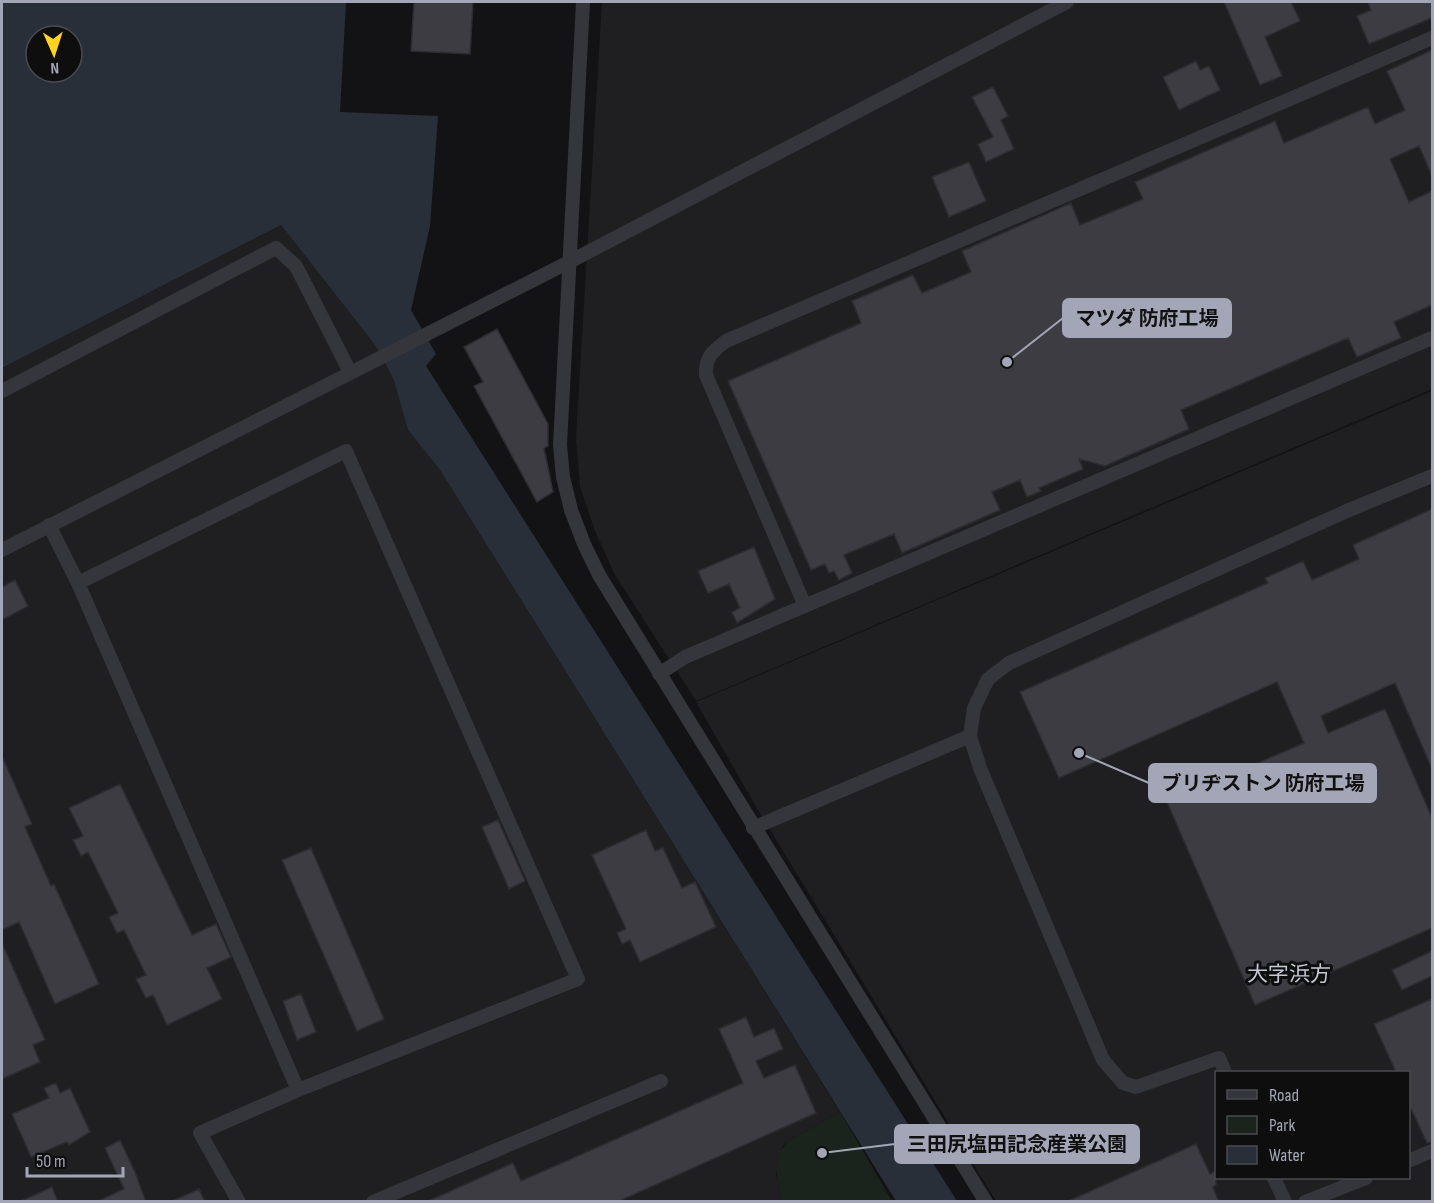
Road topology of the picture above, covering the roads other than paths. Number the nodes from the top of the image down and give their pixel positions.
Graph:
1 (583, 2) edge
2 (1066, 2) edge
3 (1432, 38) edge
4 (569, 262) junction
5 (1432, 338) edge
6 (350, 372) junction
7 (2, 391) edge
8 (1432, 476) edge
9 (49, 525) junction
10 (2, 550) edge
11 (78, 583) junction
12 (805, 606) junction
13 (659, 674) junction
14 (970, 736) junction
15 (753, 828) junction
16 (1226, 1071) edge
17 (661, 1081) dead end
18 (298, 1090) junction
19 (1432, 1151) edge
20 (1410, 1160) edge
21 (1274, 1179) edge
22 (1363, 1179) edge
23 (239, 1202) edge
24 (373, 1202) edge
25 (986, 1202) edge
26 (1285, 1202) edge
27 (1305, 1202) edge

1 - 4 street
2 - 4 street
3 - 12 street
4 - 6 street
4 - 13 street
5 - 12 street
6 - 7 street
6 - 9 street
8 - 14 street
9 - 10 street
9 - 11 street
11 - 18 street
11 - 18 street
12 - 13 street
13 - 15 street
14 - 15 street
14 - 16 street
15 - 25 street
17 - 24 street
18 - 23 street
19 - 20 street
21 - 26 street
22 - 27 street

